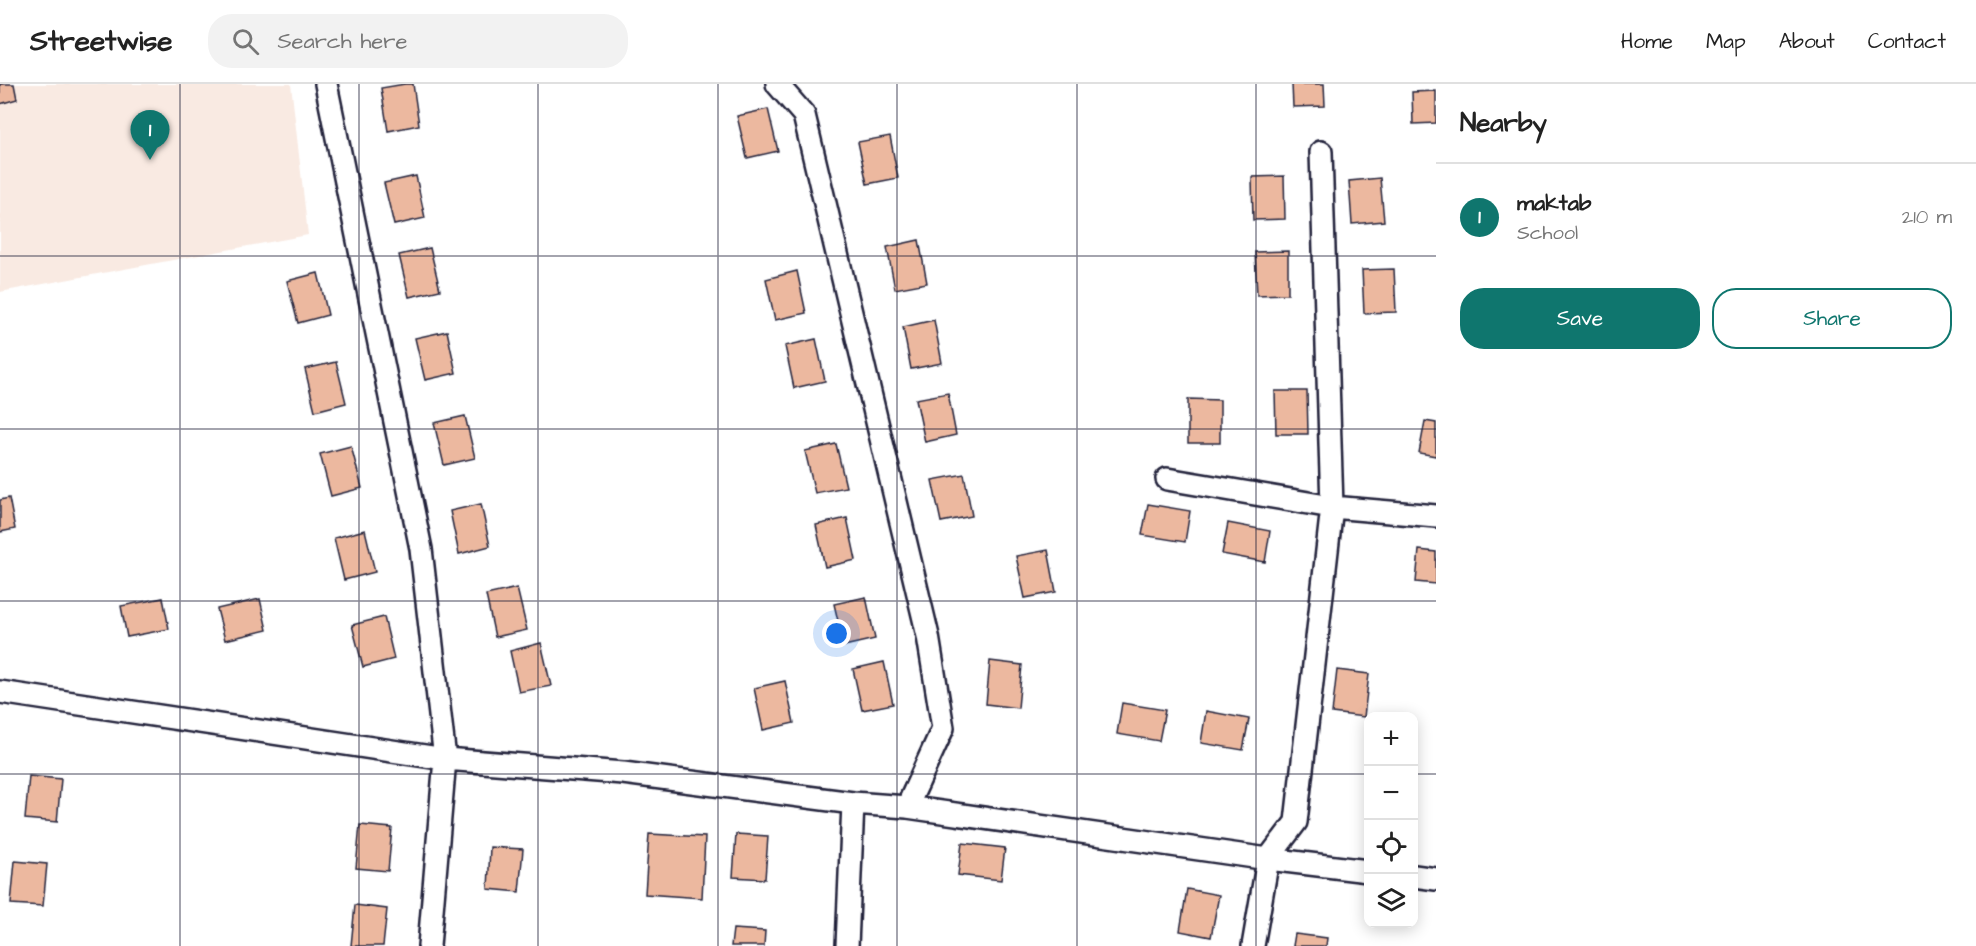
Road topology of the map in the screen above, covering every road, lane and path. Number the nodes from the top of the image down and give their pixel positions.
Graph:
1 (326, 84) edge
2 (777, 84) edge
3 (1321, 153) dead end
4 (1167, 479) dead end
5 (1332, 507) junction
6 (1436, 516) edge
7 (0, 692) edge
8 (445, 759) junction
9 (853, 803) junction
10 (907, 807) junction
11 (1268, 859) junction
12 (1364, 871) edge
13 (1418, 877) edge
14 (1436, 879) edge
15 (429, 946) edge
16 (847, 946) edge
17 (1253, 946) edge

1 - 8 street
2 - 10 street
3 - 5 street
4 - 5 street
5 - 6 street
5 - 11 street
7 - 8 street
8 - 9 street
8 - 15 street
9 - 10 street
9 - 16 street
10 - 11 street
11 - 12 street
11 - 17 street
13 - 14 street

